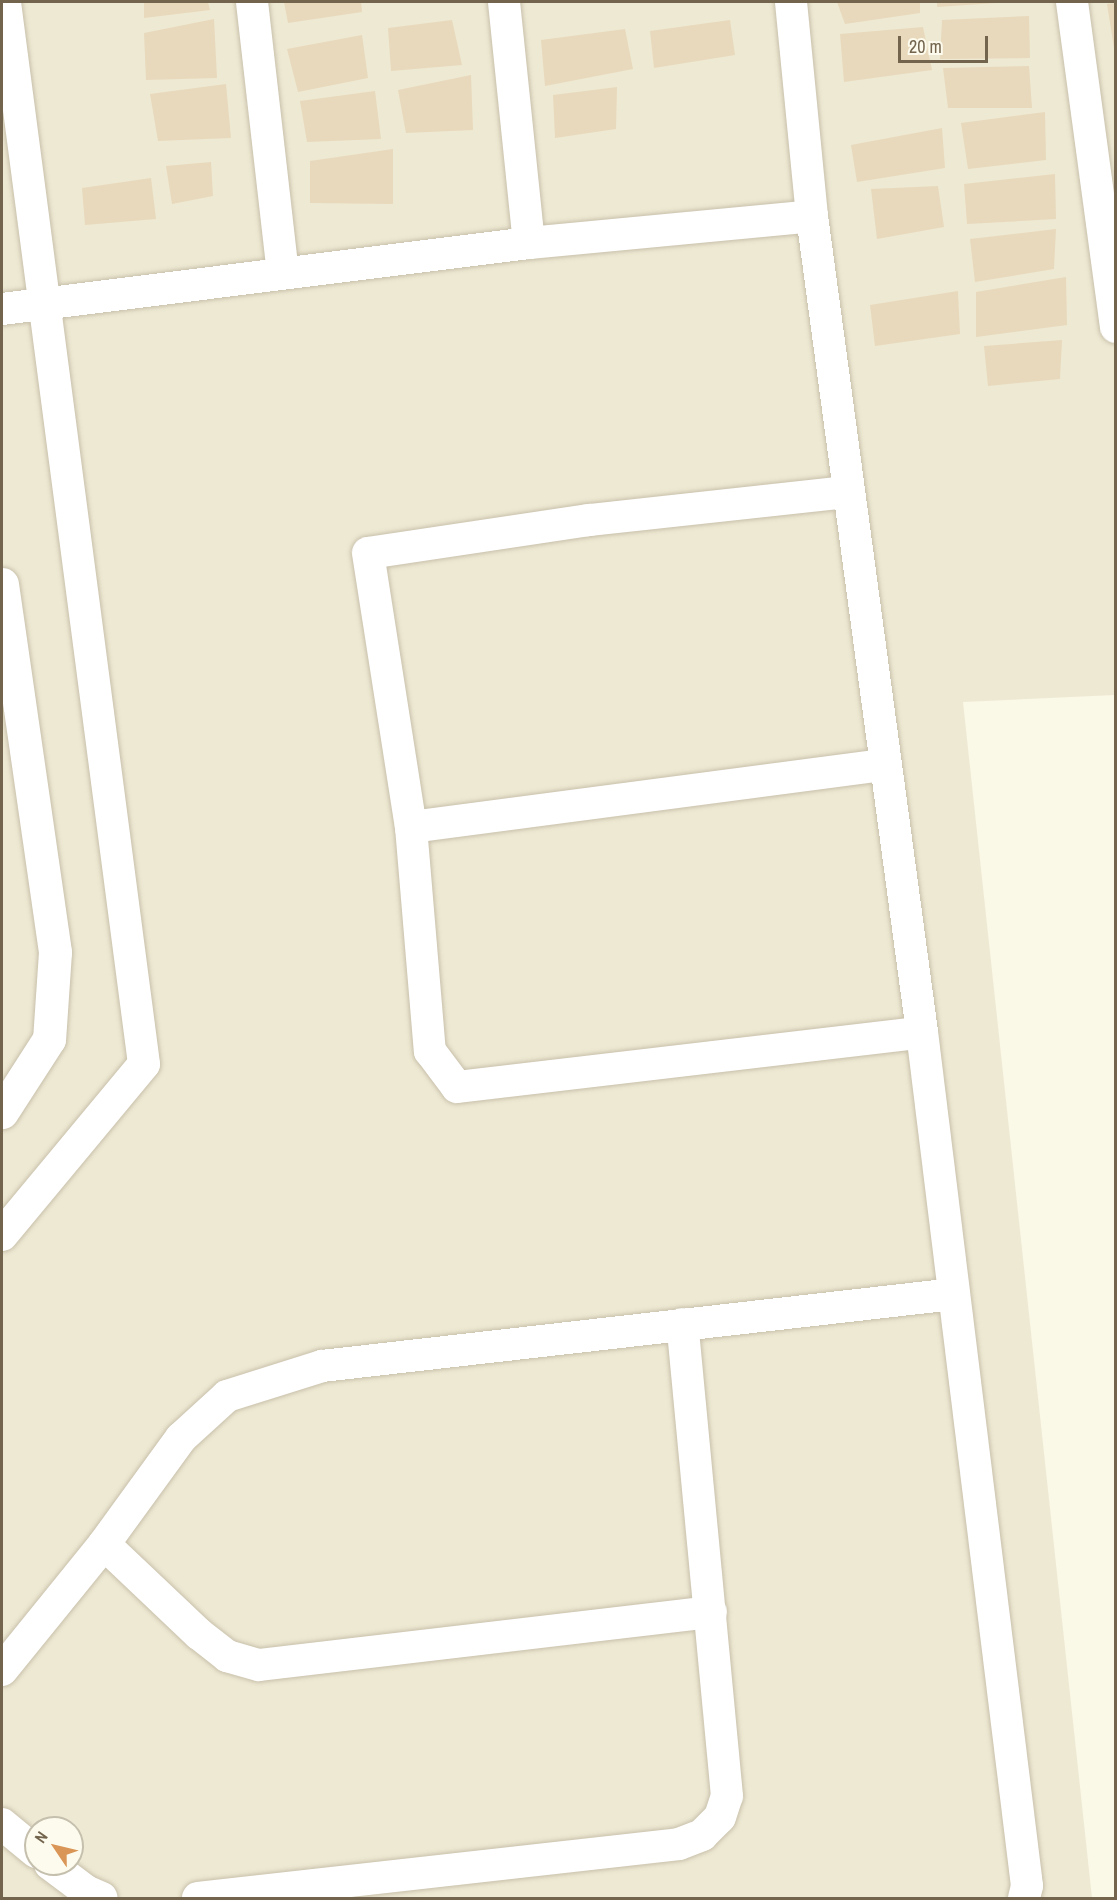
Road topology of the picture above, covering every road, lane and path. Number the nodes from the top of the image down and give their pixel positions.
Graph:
1 (5, 2) edge
2 (252, 2) edge
3 (504, 2) edge
4 (791, 2) edge
5 (1072, 2) edge
6 (812, 216) junction
7 (529, 243) junction
8 (283, 273) junction
9 (45, 303) junction
10 (2, 309) edge
11 (1116, 327) edge
12 (847, 492) junction
13 (2, 584) edge
14 (885, 765) junction
15 (411, 827) junction
16 (922, 1032) junction
17 (2, 1112) edge
18 (2, 1235) edge
19 (954, 1294) junction
20 (682, 1324) junction
21 (104, 1544) junction
22 (711, 1612) junction
23 (2, 1670) edge
24 (2, 1824) edge
25 (24, 1842) edge
26 (66, 1876) edge
27 (102, 1899) edge
28 (198, 1899) edge
29 (1024, 1899) edge

1 - 9 street
2 - 8 street
3 - 7 street
4 - 6 street
5 - 11 street
6 - 7 street
6 - 12 street
7 - 8 street
8 - 9 street
9 - 10 street
9 - 18 street
12 - 14 street
12 - 15 street
13 - 17 street
14 - 15 street
14 - 16 street
15 - 16 street
16 - 19 street
19 - 20 street
19 - 29 street
20 - 21 street
20 - 22 street
21 - 22 street
21 - 23 street
22 - 28 street
24 - 25 street
26 - 27 street

